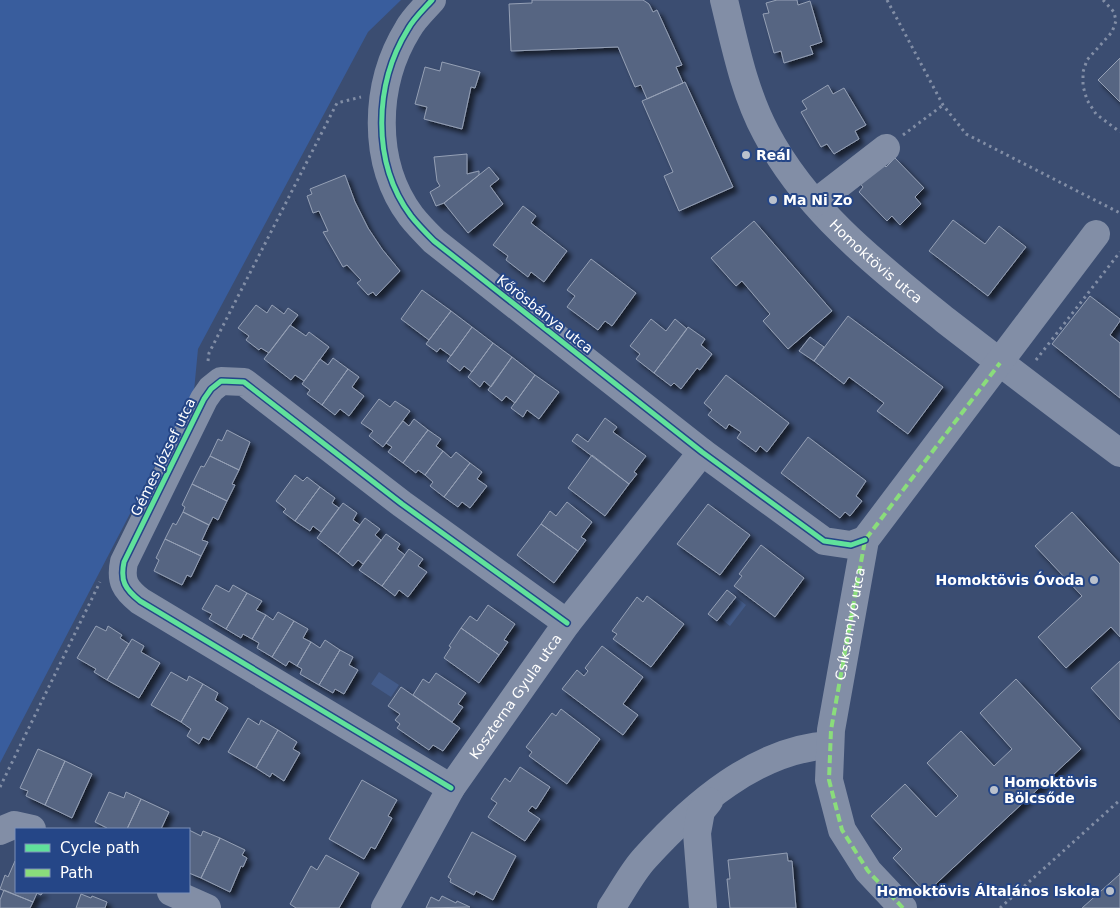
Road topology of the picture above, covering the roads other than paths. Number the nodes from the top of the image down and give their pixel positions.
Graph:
1 (432, 0) edge
2 (724, 0) edge
3 (886, 148) road end
4 (815, 204) junction
5 (1096, 234) dead end
6 (1000, 363) junction
7 (702, 452) junction
8 (1120, 453) edge
9 (865, 540) junction
10 (567, 623) junction
11 (830, 745) junction
12 (452, 788) junction
13 (717, 792) junction
14 (28, 828) edge
15 (0, 831) edge
16 (173, 893) edge
17 (207, 908) edge
18 (385, 908) edge
19 (611, 908) edge
20 (703, 908) edge
21 (902, 908) edge

1 - 7 street, Kőrösbánya utca
2 - 4 street, Homoktövis utca
3 - 4 street
4 - 6 street, Homoktövis utca
5 - 6 street, Csíksomlyó utca
6 - 8 street, Homoktövis utca
6 - 9 street, Csíksomlyó utca
7 - 9 street, Kőrösbánya utca
7 - 10 street, Koszterna Gyula utca
9 - 11 street, Csíksomlyó utca
10 - 12 street, Koszterna Gyula utca
10 - 12 street, Gémes József utca
11 - 13 street
11 - 21 street, Csíksomlyó utca
12 - 18 street, Koszterna Gyula utca
13 - 19 street
13 - 20 street
14 - 15 street
16 - 17 street

